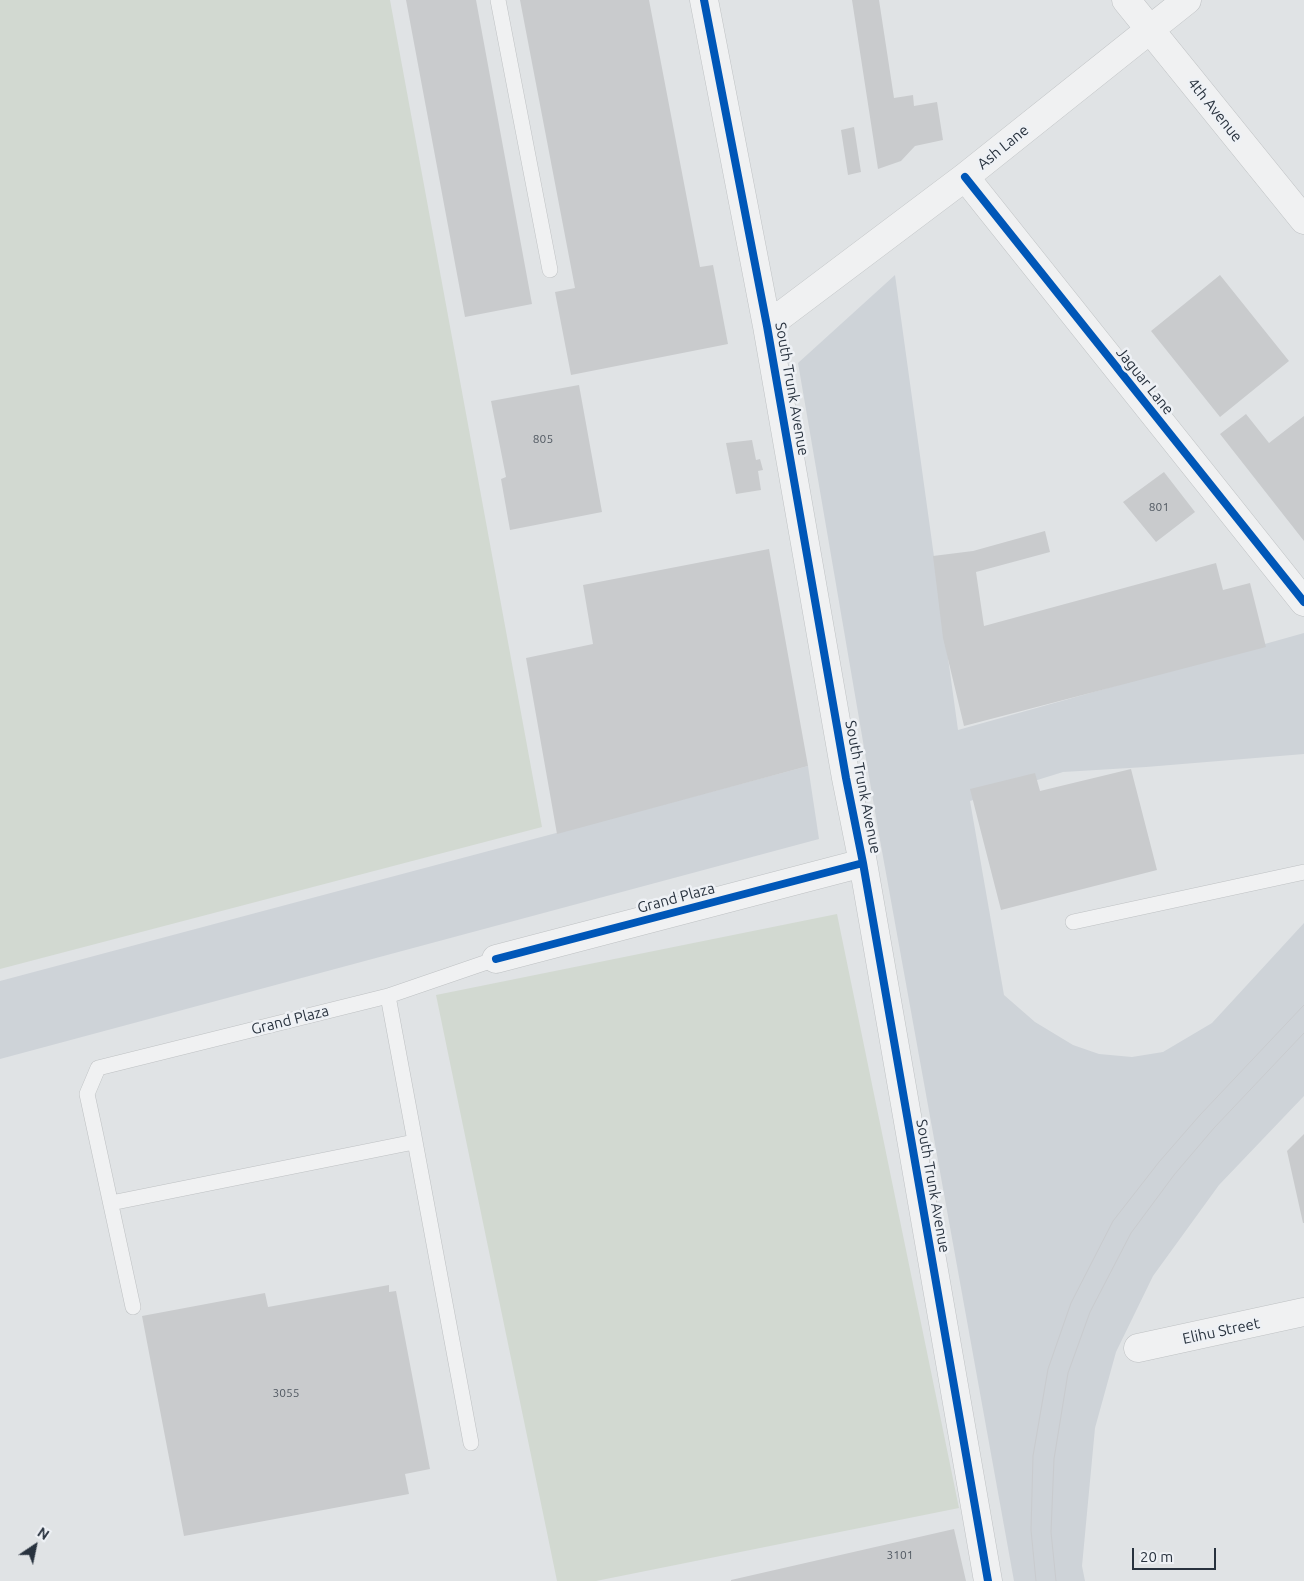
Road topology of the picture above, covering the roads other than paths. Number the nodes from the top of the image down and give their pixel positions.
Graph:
1 (498, 0) edge
2 (704, 0) edge
3 (1126, 0) edge
4 (1187, 0) edge
5 (1150, 29) junction
6 (965, 178) junction
7 (1304, 220) edge
8 (550, 270) dead end
9 (767, 326) junction
10 (1304, 602) edge
11 (863, 863) junction
12 (1304, 872) edge
13 (1073, 922) dead end
14 (496, 960) joint
15 (388, 996) junction
16 (414, 1142) junction
17 (111, 1203) junction
18 (133, 1307) dead end
19 (1304, 1312) edge
20 (1138, 1348) dead end
21 (471, 1443) dead end
22 (988, 1581) edge

1 - 8 lane
2 - 9 street, South Trunk Avenue
3 - 5 street, 4th Avenue
4 - 5 street, Ash Lane
5 - 6 street, Ash Lane
5 - 7 street, 4th Avenue
6 - 9 street, Ash Lane
6 - 10 street, Jaguar Lane
9 - 11 street, South Trunk Avenue
11 - 14 street, Grand Plaza
11 - 22 street, South Trunk Avenue
12 - 13 lane
14 - 15 lane, Grand Plaza
15 - 16 lane
15 - 17 lane, Grand Plaza
16 - 17 lane
16 - 21 lane
17 - 18 lane, Grand Plaza
19 - 20 street, Elihu Street

